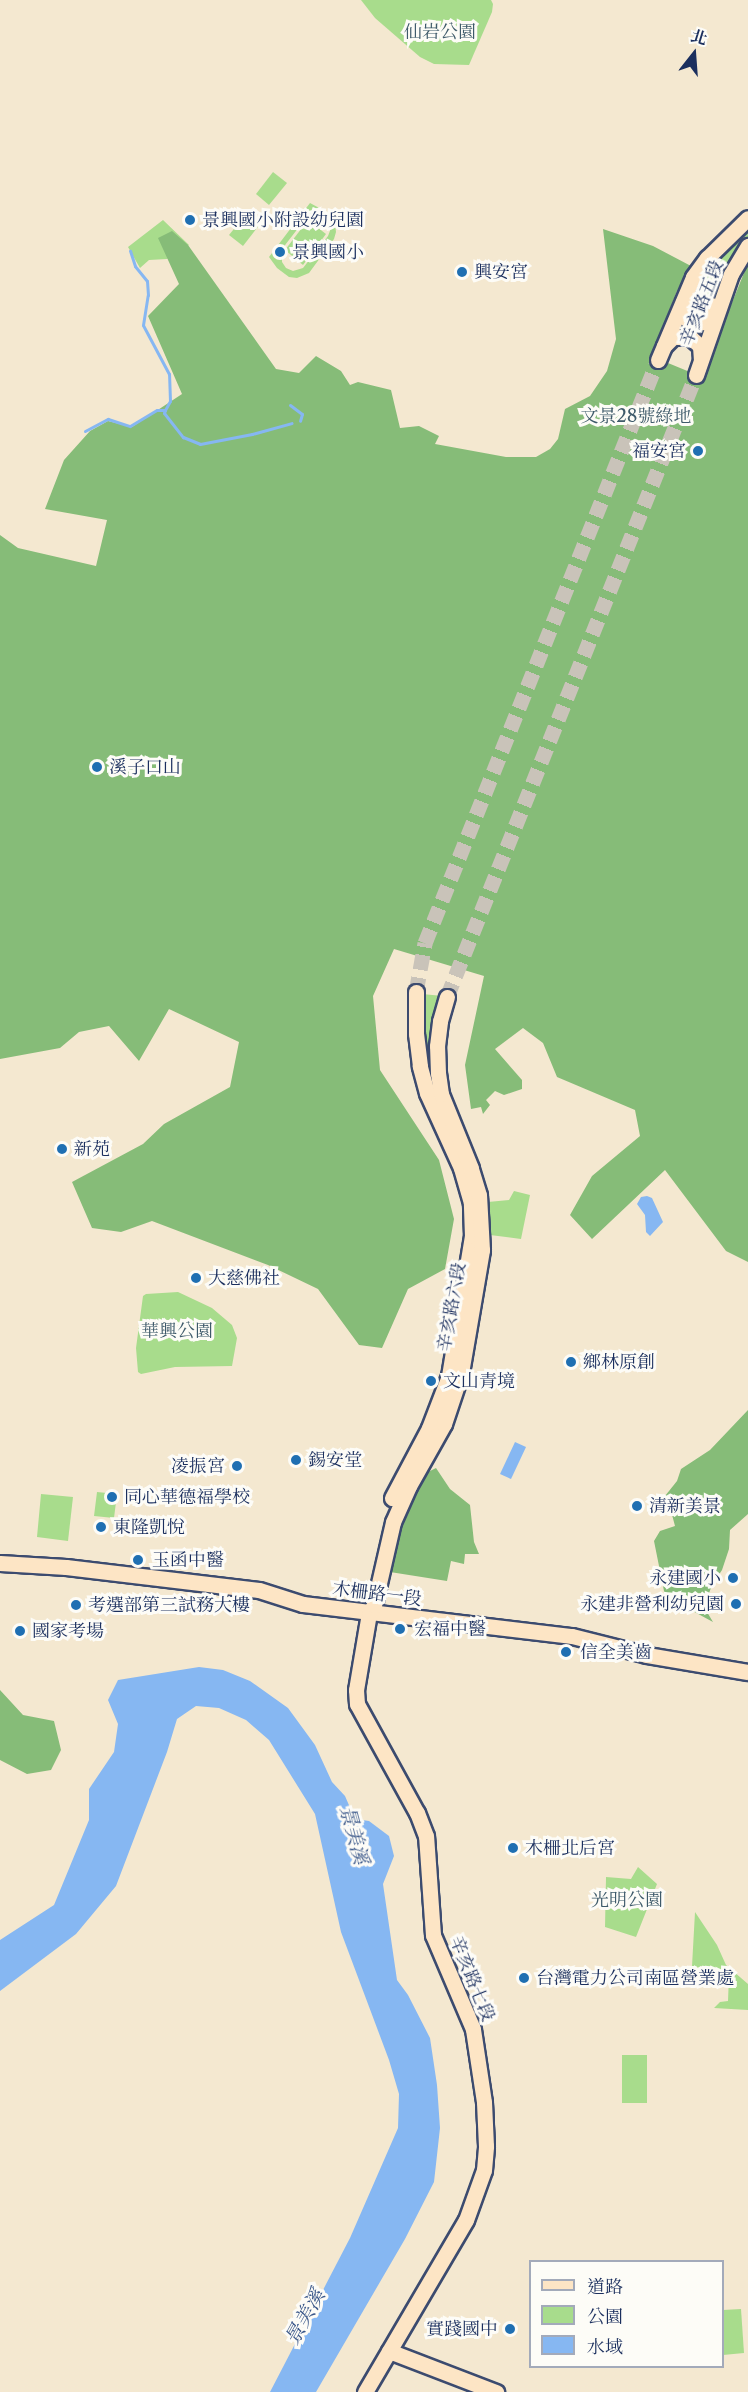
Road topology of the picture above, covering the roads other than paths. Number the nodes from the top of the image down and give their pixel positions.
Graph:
1 (748, 218) edge
2 (748, 246) edge
3 (729, 281) junction
4 (684, 296) junction
5 (701, 359) junction
6 (696, 375) tunnel mouth
7 (416, 992) tunnel mouth
8 (447, 997) tunnel mouth
9 (0, 1561) edge
10 (369, 1608) junction
11 (748, 1663) edge
12 (748, 1672) edge
13 (389, 2350) junction
14 (365, 2392) edge
15 (496, 2392) edge

1 - 4 main road, 辛亥路五段
2 - 3 main road, 辛亥路五段
3 - 4 main road
3 - 5 main road, 辛亥路五段
4 - 5 main road, 辛亥路五段
5 - 6 main road, 辛亥路五段
7 - 10 main road, 辛亥路六段
8 - 10 main road, 辛亥路六段
9 - 10 main road, 木柵路一段
10 - 11 main road, 木柵路一段
10 - 12 main road, 木柵路一段
10 - 13 main road, 辛亥路七段
13 - 14 main road, 辛亥路七段
13 - 15 main road

